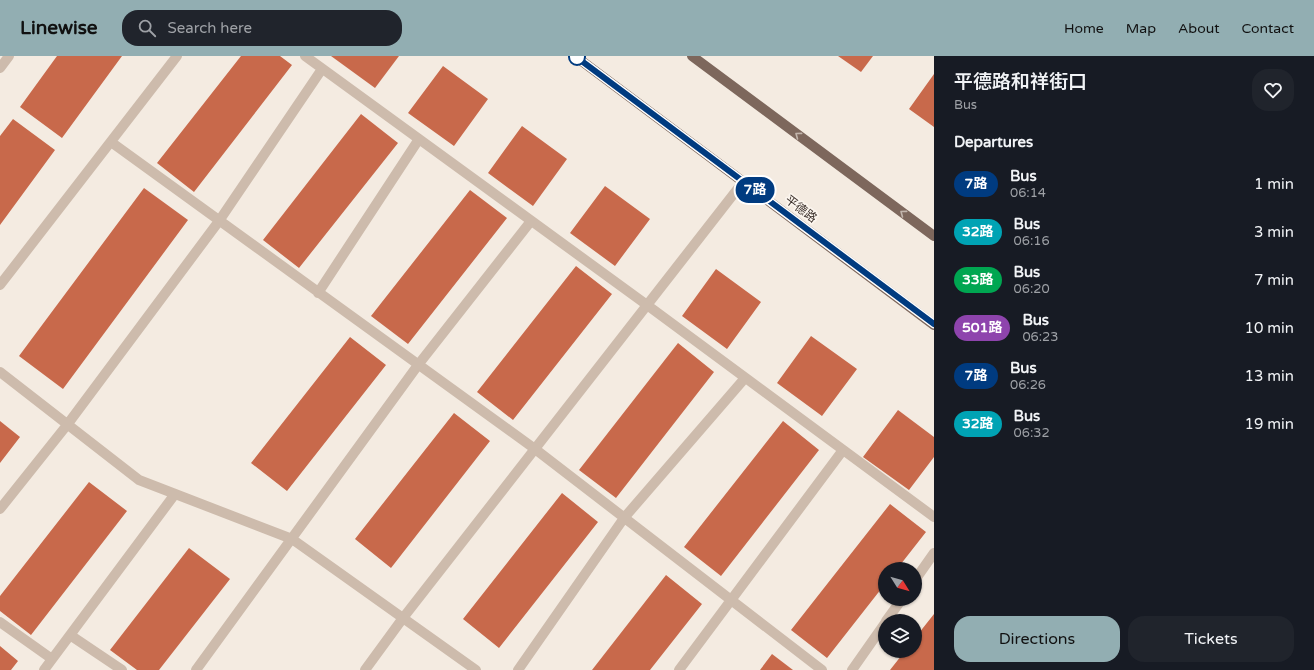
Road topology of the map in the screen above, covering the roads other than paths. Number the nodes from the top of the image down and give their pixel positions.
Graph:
1 (9, 56) edge
2 (177, 56) edge
3 (305, 56) edge
4 (575, 56) edge
5 (692, 56) edge
6 (0, 68) edge
7 (322, 69) junction
8 (419, 139) junction
9 (111, 142) junction
10 (743, 182) junction
11 (219, 221) junction
12 (531, 221) junction
13 (934, 236) edge
14 (0, 285) edge
15 (318, 293) junction
16 (647, 305) junction
17 (934, 324) edge
18 (418, 365) junction
19 (0, 372) edge
20 (745, 378) junction
21 (67, 425) junction
22 (535, 449) junction
23 (843, 450) junction
24 (175, 494) junction
25 (0, 509) edge
26 (934, 517) edge
27 (624, 518) junction
28 (292, 539) junction
29 (934, 553) edge
30 (922, 570) edge
31 (730, 600) junction
32 (403, 618) junction
33 (0, 622) edge
34 (878, 633) edge
35 (70, 634) junction
36 (52, 659) junction
37 (44, 670) edge
38 (122, 670) edge
39 (196, 670) edge
40 (365, 670) edge
41 (476, 670) edge
42 (518, 670) edge
43 (679, 670) edge
44 (822, 670) edge
45 (852, 670) edge

1 - 6 street
2 - 9 street
3 - 7 street
4 - 10 main road, 平德路
13 -> 5 main road
7 - 8 street
7 - 11 street
8 - 12 street
8 - 15 street
9 - 11 street
9 - 14 street
10 - 16 street
10 - 17 main road, 平德路
11 - 15 street
11 - 21 street
12 - 16 street
12 - 18 street
15 - 18 street
16 - 20 street
16 - 22 street
18 - 22 street
18 - 28 street
19 - 21 street
20 - 23 street
20 - 27 street
21 - 24 street
21 - 25 street
22 - 27 street
22 - 32 street
23 - 26 street
23 - 31 street
24 - 28 street
24 - 35 street
27 - 31 street
27 - 42 street
28 - 32 street
28 - 39 street
29 - 30 street
31 - 43 street
31 - 44 street
32 - 40 street
32 - 41 street
33 - 36 street
34 - 45 street
35 - 36 street
35 - 38 street
36 - 37 street

